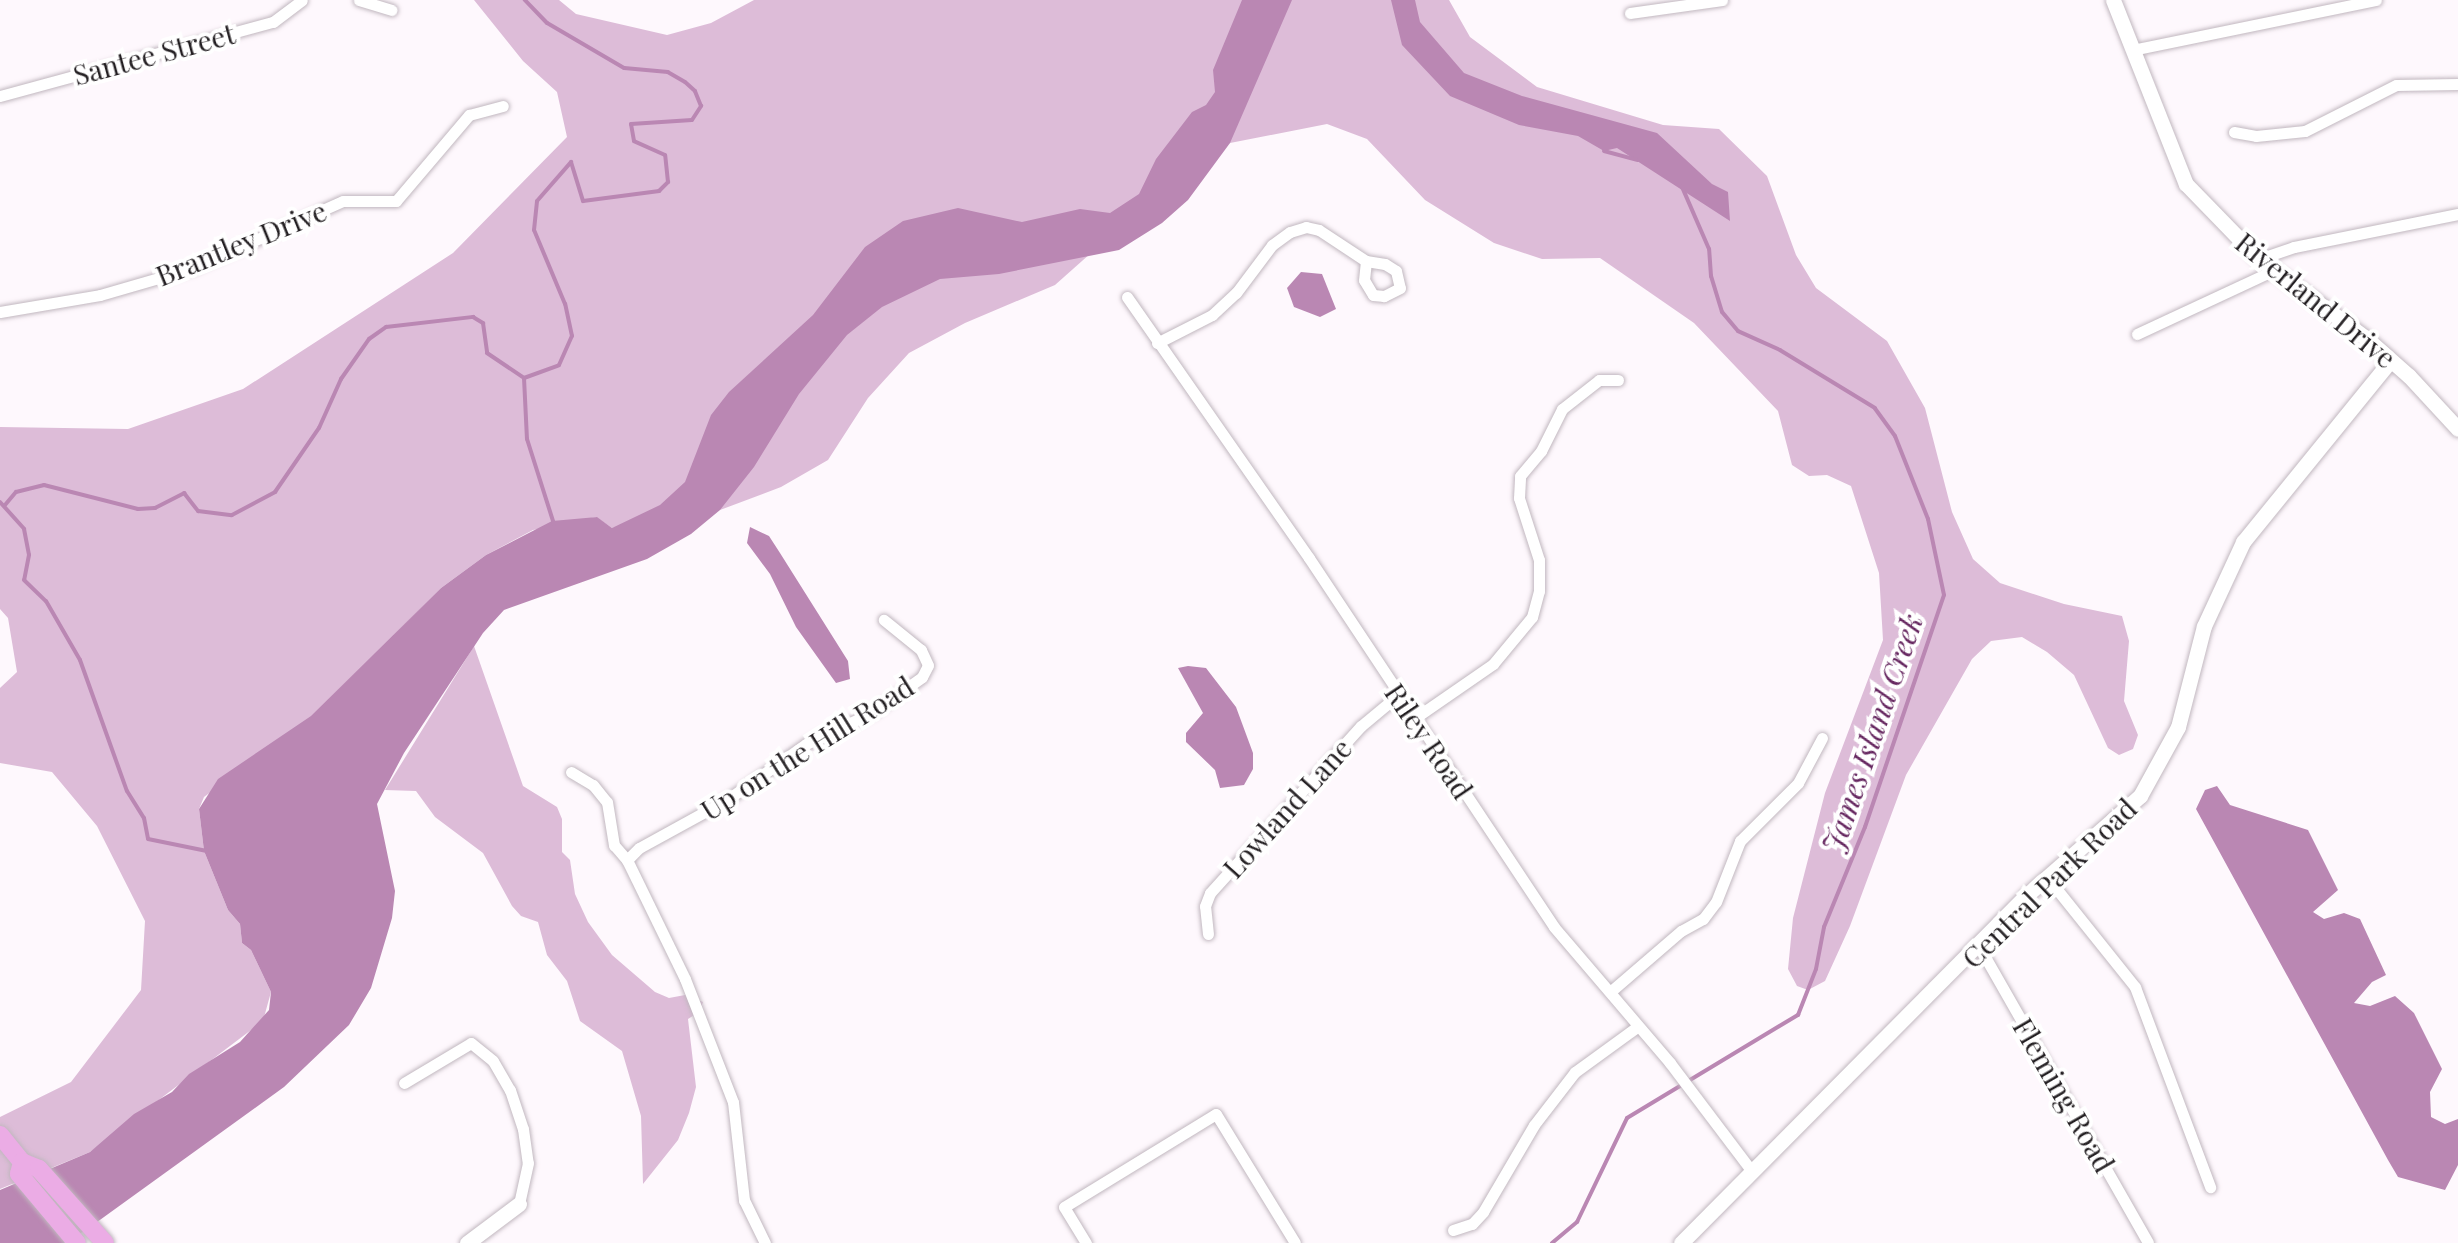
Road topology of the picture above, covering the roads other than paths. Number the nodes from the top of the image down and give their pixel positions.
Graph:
1 (302, 0) edge
2 (359, 0) edge
3 (1722, 0) edge
4 (2113, 0) edge
5 (2376, 0) edge
6 (392, 10) dead end
7 (1630, 13) dead end
8 (2132, 50) junction
9 (2458, 84) edge
10 (0, 96) edge
11 (503, 106) dead end
12 (2234, 132) dead end
13 (2458, 214) edge
14 (2258, 259) junction
15 (1366, 261) dead end
16 (2274, 270) junction
17 (1127, 298) dead end
18 (0, 312) edge
19 (2137, 334) dead end
20 (1157, 343) junction
21 (2390, 361) junction
22 (1618, 380) dead end
23 (2458, 429) edge
24 (884, 620) dead end
25 (1397, 696) junction
26 (1414, 718) junction
27 (1822, 738) dead end
28 (571, 772) dead end
29 (627, 860) junction
30 (2047, 878) junction
31 (1208, 934) dead end
32 (1980, 948) junction
33 (1610, 992) junction
34 (1637, 1028) junction
35 (404, 1083) dead end
36 (0, 1135) edge
37 (22, 1162) junction
38 (1751, 1170) junction
39 (2210, 1187) dead end
40 (519, 1204) joint
41 (1453, 1230) dead end
42 (104, 1242) edge
43 (77, 1243) edge
44 (467, 1243) edge
45 (765, 1243) edge
46 (1086, 1243) edge
47 (1295, 1243) edge
48 (1681, 1243) edge
49 (2148, 1243) edge

1 - 10 street, Santee Street
2 - 6 street
3 - 7 street
4 - 8 street, Riverland Drive
5 - 8 street
8 - 14 street, Riverland Drive
9 - 12 street
11 - 18 street, Brantley Drive
13 - 14 street
14 - 16 street, Riverland Drive
15 - 20 street
16 - 19 street
16 - 21 street, Riverland Drive
17 - 20 street, Riley Road
20 - 25 street, Riley Road
21 - 23 street, Riverland Drive
21 - 30 street, Central Park Road
22 - 26 street
24 - 29 street, Up on the Hill Road
25 - 26 street, Riley Road
25 - 31 street, Lowland Lane
26 - 33 street, Riley Road
27 - 33 street
28 - 29 street
29 - 45 street
30 - 32 street, Central Park Road
30 - 39 street
32 - 38 street, Central Park Road
32 - 49 street, Fleming Road
33 - 34 street, Riley Road
34 - 38 street, Riley Road
34 - 41 street
35 - 40 street
36 - 37 main road
37 - 42 main road
37 - 43 main road
38 - 48 street, Central Park Road
40 - 44 street
46 - 47 street

